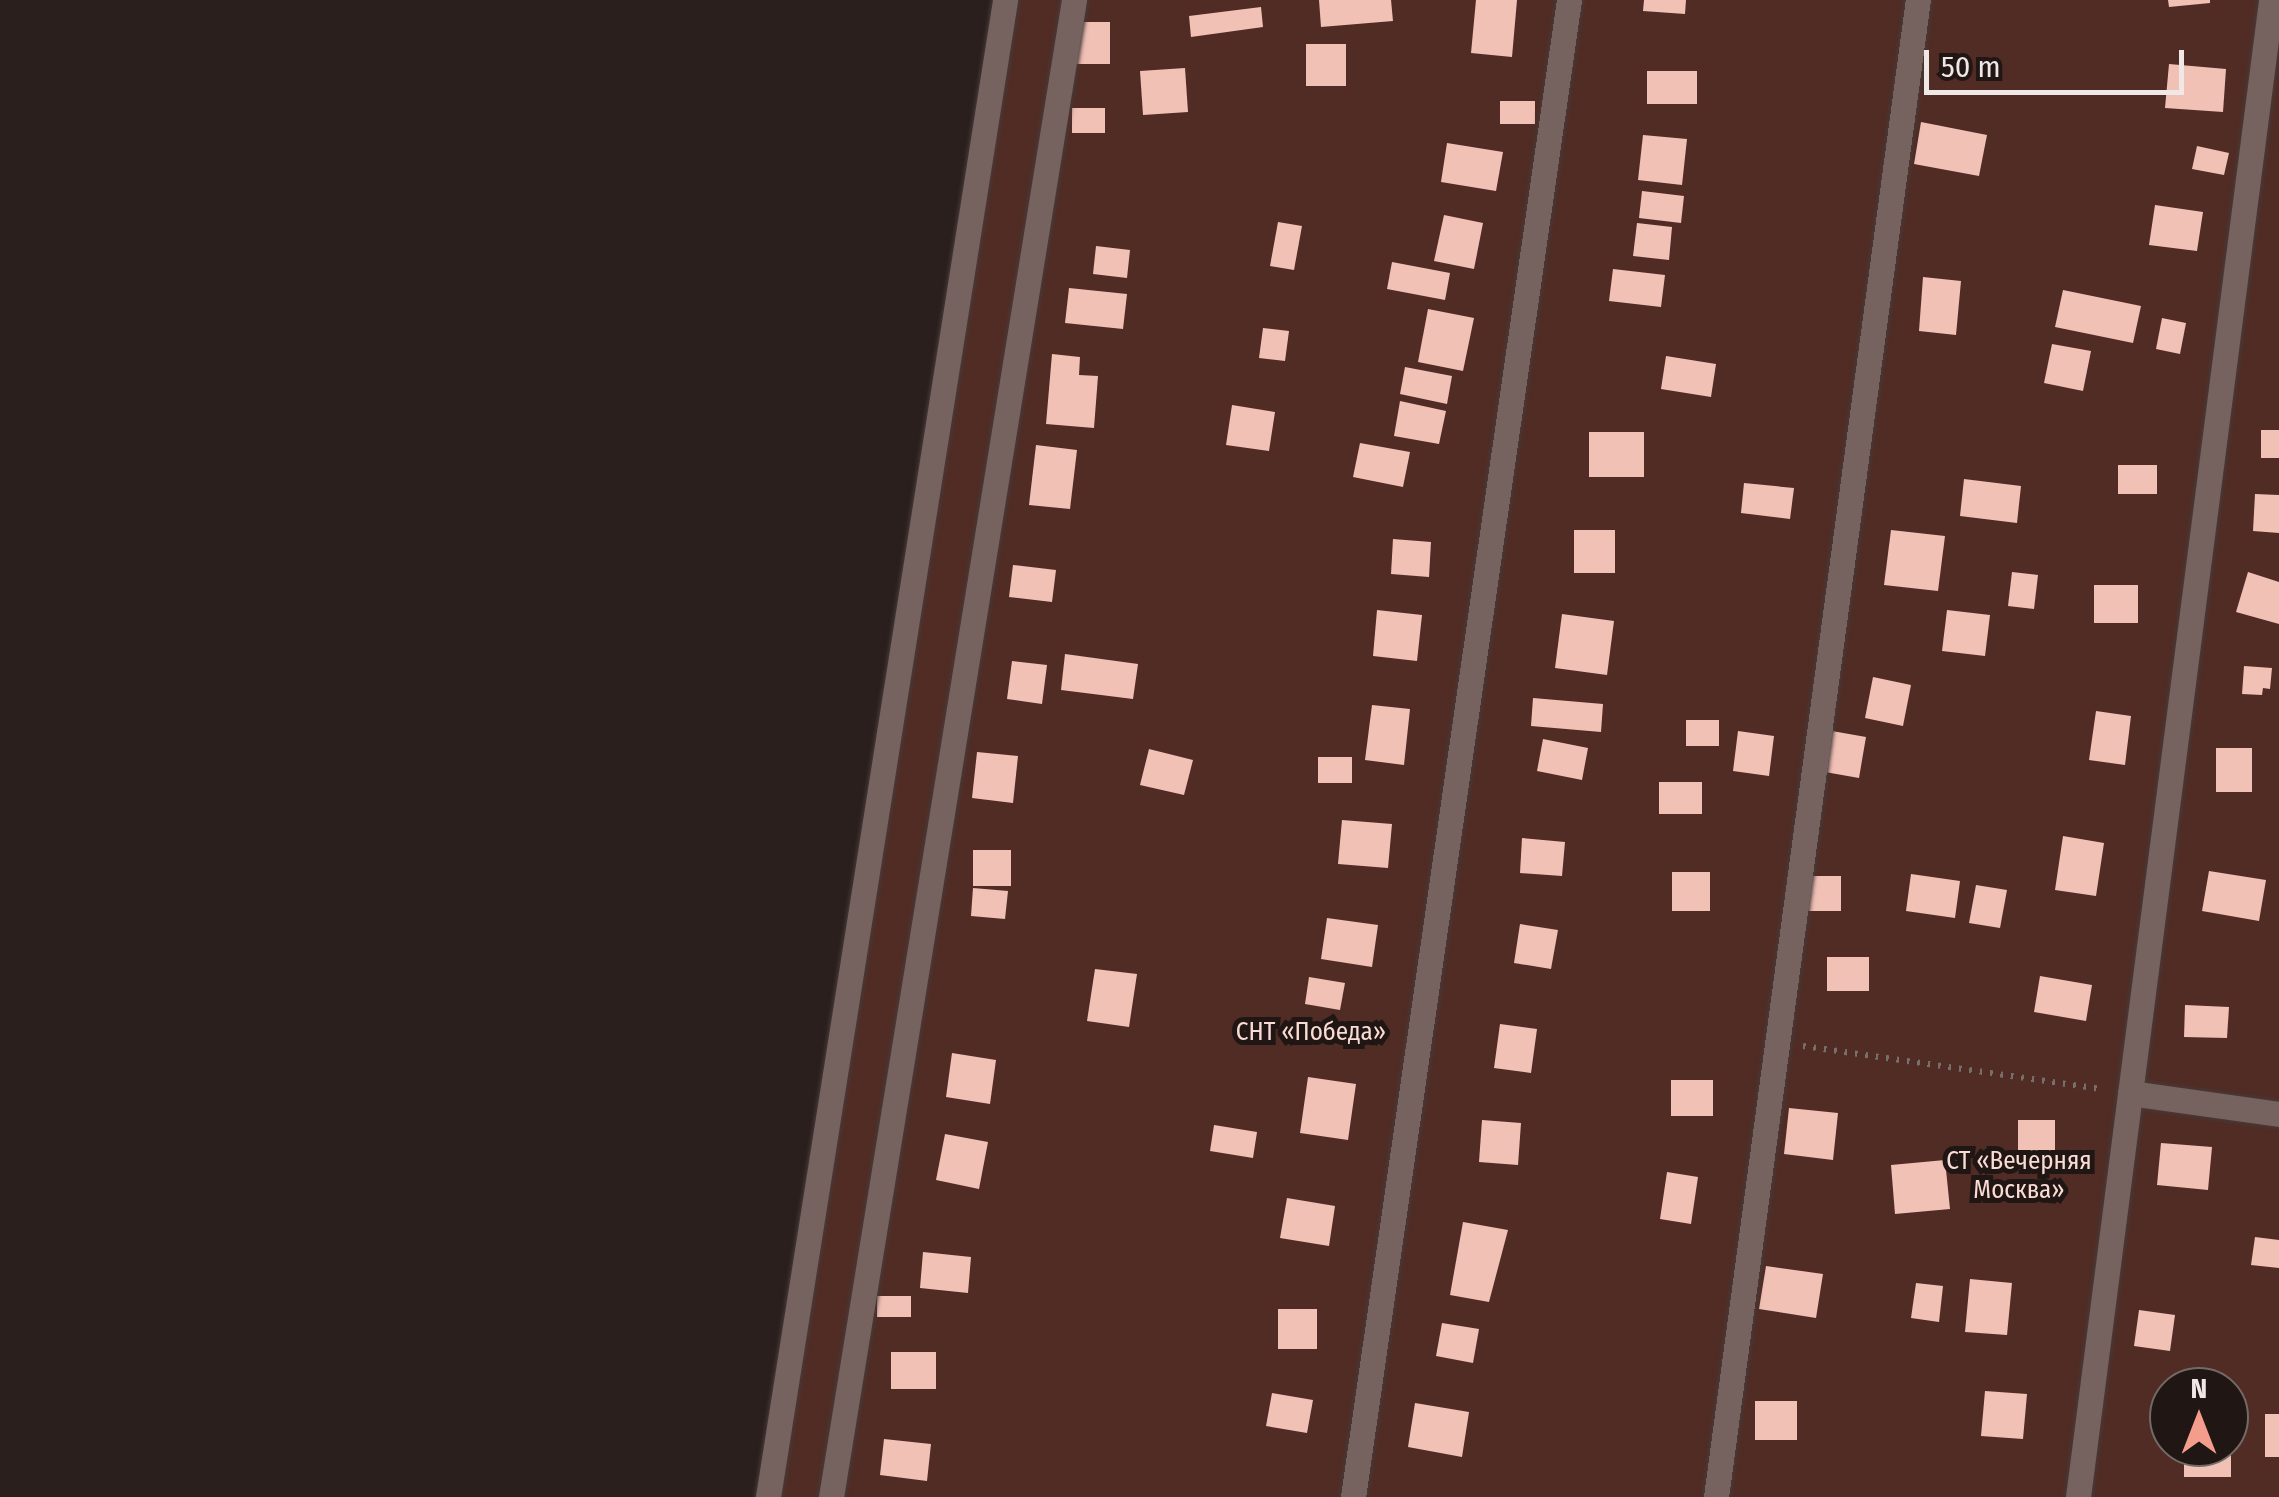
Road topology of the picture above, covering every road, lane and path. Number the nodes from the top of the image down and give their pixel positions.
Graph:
1 (1005, 0) edge
2 (1074, 0) edge
3 (1569, 0) edge
4 (1918, 0) edge
5 (2271, 0) edge
6 (1777, 1042) junction
7 (2130, 1093) junction
8 (2279, 1114) edge
9 (768, 1497) edge
10 (831, 1497) edge
11 (1352, 1497) edge
12 (1716, 1497) edge
13 (2078, 1497) edge

1 - 9 street
2 - 10 street
3 - 11 street
4 - 6 street
5 - 7 street
6 - 7 path
6 - 12 street
7 - 8 street
7 - 13 street

